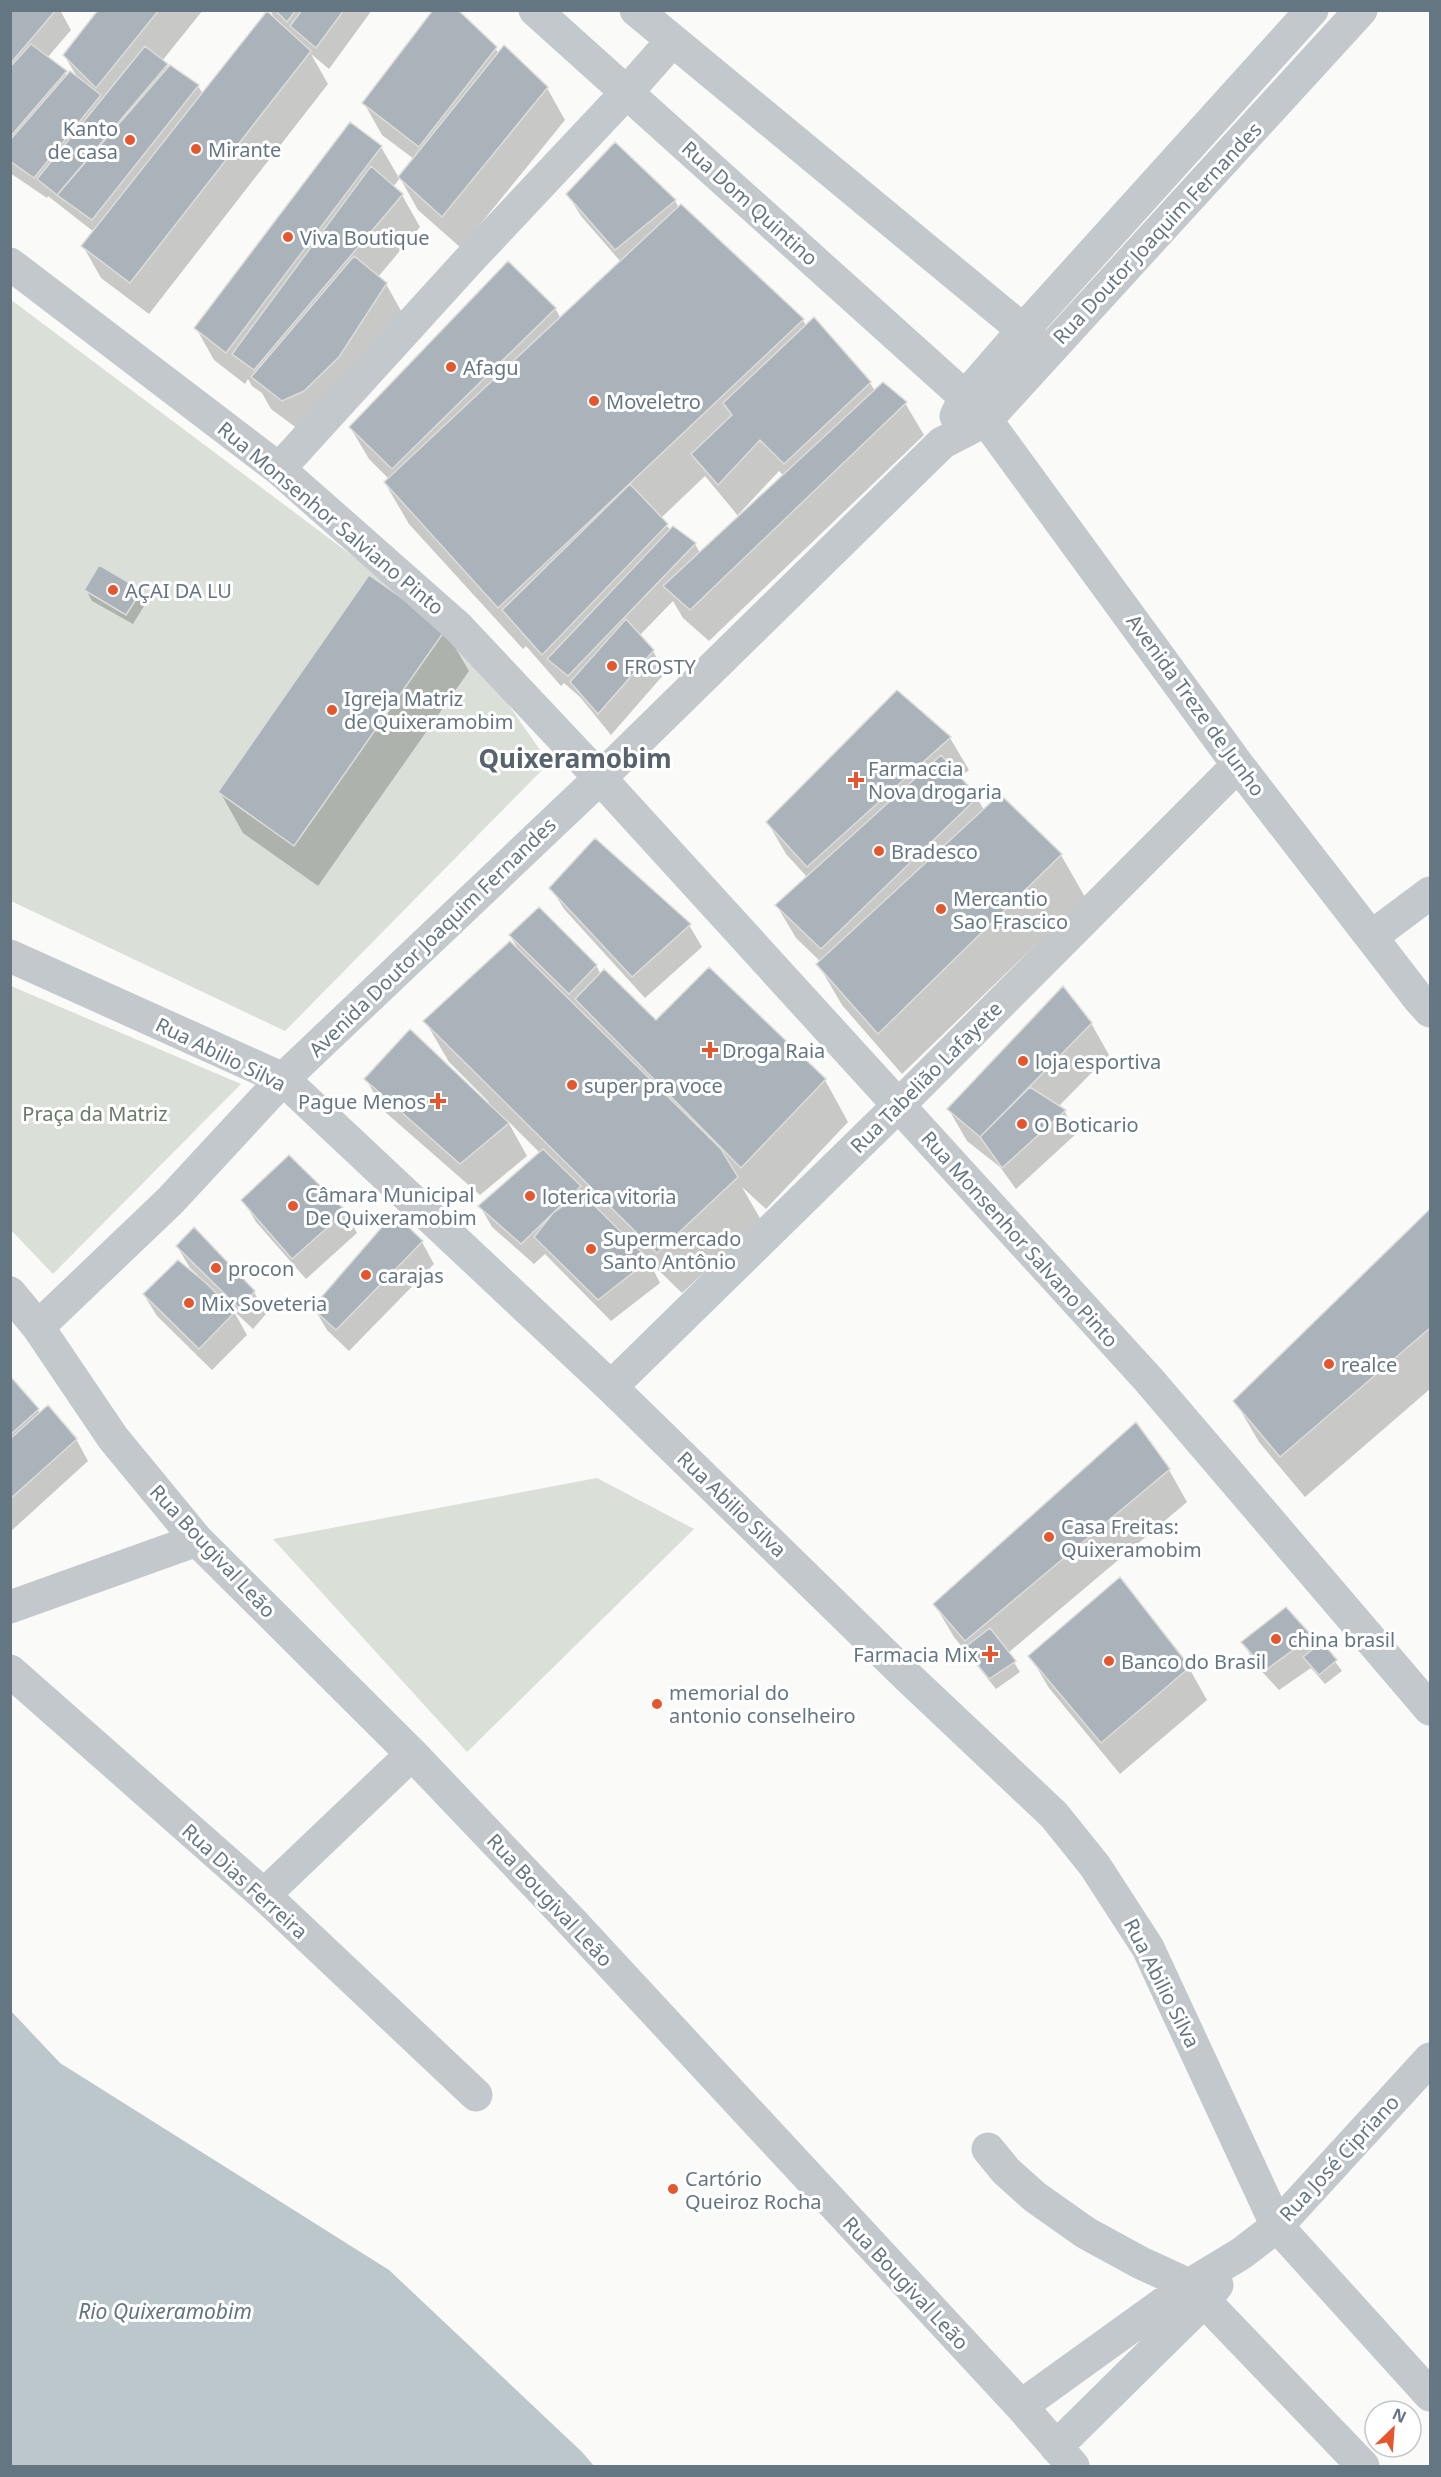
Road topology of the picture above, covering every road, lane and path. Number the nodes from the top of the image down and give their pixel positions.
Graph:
1 (535, 10) edge
2 (636, 10) edge
3 (1312, 10) edge
4 (1361, 10) edge
5 (672, 41) junction
6 (627, 92) junction
7 (10, 264) edge
8 (1023, 330) junction
9 (1046, 354) junction
10 (975, 409) junction
11 (279, 469) junction
12 (1238, 765) junction
13 (600, 778) junction
14 (1431, 893) edge
15 (1371, 937) junction
16 (10, 956) edge
17 (1431, 1011) edge
18 (283, 1079) junction
19 (898, 1106) junction
20 (10, 1293) edge
21 (38, 1327) junction
22 (611, 1387) junction
23 (198, 1540) junction
24 (10, 1607) edge
25 (10, 1671) edge
26 (1431, 1708) edge
27 (412, 1754) junction
28 (264, 1895) junction
29 (1431, 2059) edge
30 (476, 2095) dead end
31 (988, 2149) dead end
32 (1276, 2226) junction
33 (1196, 2293) junction
34 (1431, 2395) edge
35 (1021, 2406) junction
36 (1065, 2457) edge
37 (1363, 2466) edge

1 - 6 street, Rua Dom Quintino
2 - 5 street
3 - 8 street, Rua Doutor Joaquim Fernandes
4 - 9 street, Rua Doutor Joaquim Fernandes
5 - 6 street
5 - 8 street
6 - 10 street, Rua Dom Quintino
6 - 11 street
7 - 11 street, Rua Monsenhor Salviano Pinto
8 - 9 street
8 - 10 street, Rua Doutor Joaquim Fernandes
9 - 10 street, Rua Doutor Joaquim Fernandes
10 - 12 street, Avenida Treze de Junho
10 - 13 street, Rua Doutor Joaquim Fernandes
11 - 13 street, Rua Monsenhor Salviano Pinto
12 - 15 street, Avenida Treze de Junho
12 - 19 street, Rua Tabelião Lafayete
13 - 18 street, Avenida Doutor Joaquim Fernandes
13 - 19 street, Rua Monsenhor Salvano Pinto
14 - 15 street
15 - 17 street, Avenida Treze de Junho
16 - 18 street, Rua Abilio Silva
18 - 21 street, Avenida Doutor Joaquim Fernandes
18 - 22 street, Rua Abilio Silva
19 - 22 street, Rua Tabelião Lafayete
19 - 26 street, Rua Monsenhor Salvano Pinto
20 - 21 street, Rua Bougival Leão
21 - 23 street, Rua Bougival Leão
22 - 32 street, Rua Abilio Silva
23 - 24 street
23 - 27 street, Rua Bougival Leão
25 - 28 street, Rua Dias Ferreira
27 - 28 street
27 - 35 street, Rua Bougival Leão
28 - 30 street, Rua Dias Ferreira
29 - 32 street, Rua José Cipriano
31 - 33 street
32 - 33 street, Rua José Cipriano
32 - 34 street, Rua Abilio Silva
33 - 35 street, Rua José Cipriano
33 - 36 street, Rua José Cipriano
33 - 37 street
35 - 36 street, Rua Bougival Leão

